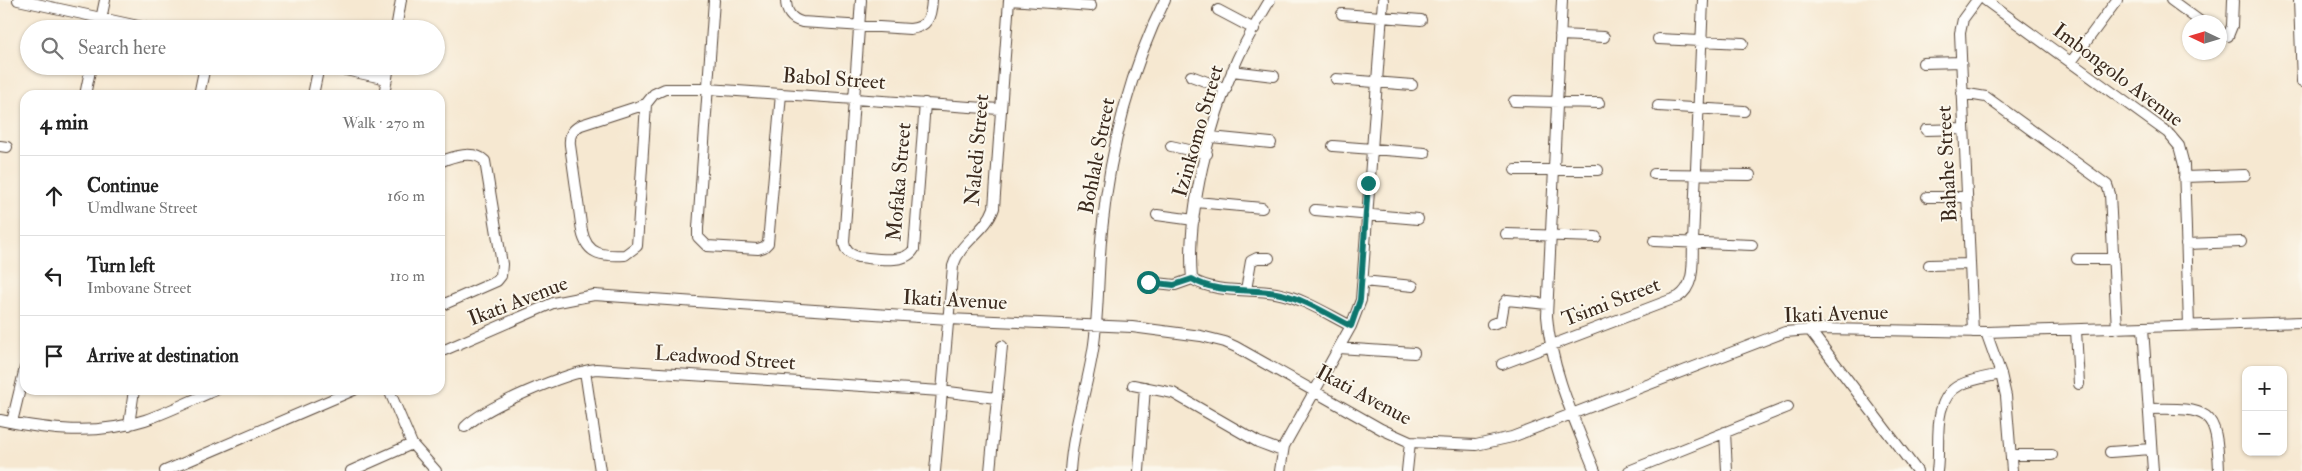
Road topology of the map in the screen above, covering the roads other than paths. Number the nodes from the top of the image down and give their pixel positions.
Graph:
1 (18, 0) edge
2 (105, 0) edge
3 (401, 0) edge
4 (714, 0) edge
5 (786, 0) edge
6 (861, 0) edge
7 (932, 0) edge
8 (1009, 0) edge
9 (1165, 0) edge
10 (1270, 0) edge
11 (1384, 0) edge
12 (1562, 0) edge
13 (1703, 0) edge
14 (1977, 0) edge
15 (1985, 0) edge
16 (2118, 0) edge
17 (2171, 0) edge
18 (2232, 0) edge
19 (2299, 0) edge
20 (1091, 6) dead end
21 (1218, 10) dead end
22 (1342, 14) dead end
23 (2191, 15) edge
24 (1382, 16) junction
25 (101, 18) junction
26 (110, 20) edge
27 (398, 20) edge
28 (1421, 20) dead end
29 (859, 26) junction
30 (1254, 28) junction
31 (1560, 35) junction
32 (2227, 36) edge
33 (1604, 37) dead end
34 (1658, 39) dead end
35 (1701, 42) junction
36 (1743, 43) dead end
37 (1961, 62) junction
38 (2071, 62) junction
39 (1923, 63) dead end
40 (1232, 70) junction
41 (89, 75) edge
42 (203, 75) edge
43 (317, 75) edge
44 (369, 75) edge
45 (388, 75) edge
46 (1191, 76) dead end
47 (1274, 76) dead end
48 (387, 79) junction
49 (1336, 79) dead end
50 (2302, 82) edge
51 (1377, 83) junction
52 (1412, 85) dead end
53 (708, 89) junction
54 (1226, 89) junction
55 (86, 90) edge
56 (200, 90) edge
57 (314, 90) edge
58 (385, 90) edge
59 (1962, 92) junction
60 (781, 94) junction
61 (853, 99) junction
62 (1514, 101) dead end
63 (1557, 102) junction
64 (1599, 103) dead end
65 (646, 104) junction
66 (925, 104) junction
67 (1658, 106) dead end
68 (999, 109) junction
69 (1698, 109) junction
70 (1744, 111) dead end
71 (1926, 130) dead end
72 (1964, 130) junction
73 (1211, 137) junction
74 (1271, 142) dead end
75 (1171, 146) dead end
76 (1333, 146) dead end
77 (1371, 148) junction
78 (1425, 153) dead end
79 (1207, 154) junction
80 (445, 161) edge
81 (1515, 170) dead end
82 (1553, 170) junction
83 (1598, 170) dead end
84 (1654, 174) dead end
85 (1696, 175) junction
86 (1750, 175) dead end
87 (2245, 175) dead end
88 (2184, 177) junction
89 (1927, 197) dead end
90 (1967, 197) junction
91 (1196, 202) junction
92 (1262, 208) dead end
93 (1315, 210) dead end
94 (1157, 215) dead end
95 (1366, 215) junction
96 (1418, 219) dead end
97 (1194, 220) junction
98 (1506, 234) dead end
99 (1550, 236) junction
100 (1596, 237) dead end
101 (1654, 241) dead end
102 (1693, 242) junction
103 (2241, 242) dead end
104 (2186, 244) junction
105 (1752, 245) dead end
106 (1269, 258) dead end
107 (2077, 259) dead end
108 (2114, 260) junction
109 (1970, 264) junction
110 (1928, 265) dead end
111 (1192, 279) junction
112 (1363, 281) junction
113 (1148, 282) dead end
114 (1413, 286) dead end
115 (1246, 290) junction
116 (445, 304) edge
117 (1547, 304) junction
118 (948, 319) junction
119 (2302, 322) edge
120 (1492, 324) dead end
121 (1096, 326) junction
122 (1351, 326) junction
123 (2189, 326) junction
124 (2143, 328) junction
125 (1809, 329) junction
126 (2117, 329) junction
127 (2076, 330) junction
128 (1973, 332) junction
129 (1986, 332) junction
130 (1550, 344) junction
131 (1002, 346) dead end
132 (1339, 348) junction
133 (445, 350) edge
134 (1414, 353) dead end
135 (1502, 364) dead end
136 (585, 370) junction
137 (2001, 374) junction
138 (2079, 384) dead end
139 (1133, 385) dead end
140 (1145, 386) junction
141 (20, 389) edge
142 (941, 391) junction
143 (1315, 391) junction
144 (133, 395) edge
145 (205, 395) edge
146 (342, 395) edge
147 (391, 395) edge
148 (996, 398) junction
149 (1788, 408) dead end
150 (2149, 409) junction
151 (1572, 414) junction
152 (0, 420) edge
153 (12, 422) junction
154 (129, 425) junction
155 (465, 427) dead end
156 (1725, 432) junction
157 (1410, 442) junction
158 (412, 444) junction
159 (2151, 449) junction
160 (1282, 451) junction
161 (2110, 452) dead end
162 (2011, 455) junction
163 (2052, 455) dead end
164 (165, 471) edge
165 (351, 471) edge
166 (436, 471) edge
167 (600, 471) edge
168 (935, 471) edge
169 (990, 471) edge
170 (1070, 471) edge
171 (1138, 471) edge
172 (1280, 471) edge
173 (1407, 471) edge
174 (1595, 471) edge
175 (1629, 471) edge
176 (1727, 471) edge
177 (1917, 471) edge
178 (1937, 471) edge
179 (2012, 471) edge
180 (2153, 471) edge
181 (2220, 471) edge

1 - 25 street
2 - 25 street
3 - 27 street
4 - 53 street
5 - 29 street
6 - 29 street
7 - 29 street
8 - 20 street
8 - 68 street, Naledi Street
9 - 121 street, Bohlale Street
10 - 30 street, Izinkomo Street
11 - 24 street
12 - 31 street
13 - 35 street, Tsimi Street
14 - 37 street, Bahahe Street
15 - 38 street, Imbongolo Avenue
16 - 38 street
17 - 23 street
18 - 32 street
19 - 50 street
21 - 30 street
22 - 24 street
24 - 28 street
24 - 51 street
25 - 26 street
29 - 61 street
30 - 40 street, Izinkomo Street
31 - 33 street
31 - 63 street
34 - 35 street
35 - 36 street
35 - 69 street, Tsimi Street
37 - 39 street
37 - 59 street, Bahahe Street
38 - 88 street, Imbongolo Avenue
40 - 47 street
40 - 54 street, Izinkomo Street
41 - 55 street
42 - 56 street
43 - 57 street
44 - 48 street
45 - 48 street
46 - 54 street
48 - 58 street
49 - 51 street
51 - 52 street
51 - 77 street
53 - 60 street, Babol Street
53 - 60 street
53 - 65 street, Babol Street
54 - 73 street, Izinkomo Street
59 - 72 street, Bahahe Street
59 - 108 street
60 - 61 street, Babol Street
61 - 66 street, Babol Street
61 - 66 street, Mofaka Street
62 - 63 street
63 - 64 street
63 - 82 street
65 - 65 street
66 - 68 street, Babol Street
67 - 69 street
68 - 118 street, Naledi Street
69 - 70 street
69 - 85 street, Tsimi Street
71 - 72 street
72 - 90 street, Bahahe Street
73 - 74 street
73 - 79 street, Izinkomo Street
75 - 79 street
76 - 77 street
77 - 78 street
77 - 95 street
79 - 91 street, Izinkomo Street
80 - 116 street
81 - 82 street
82 - 83 street
82 - 99 street
84 - 85 street
85 - 86 street
85 - 102 street, Tsimi Street
87 - 88 street
88 - 104 street, Imbongolo Avenue
89 - 90 street
90 - 109 street, Bahahe Street
91 - 92 street
91 - 97 street, Izinkomo Street
93 - 95 street
94 - 97 street
95 - 96 street
95 - 112 street
97 - 111 street, Izinkomo Street
98 - 99 street
99 - 100 street
99 - 117 street
101 - 102 street, Tsimi Street
102 - 105 street, Tsimi Street
102 - 130 street, Tsimi Street
103 - 104 street
104 - 123 street, Imbongolo Avenue
106 - 115 street
107 - 108 street
108 - 126 street
109 - 110 street
109 - 128 street, Bahahe Street
111 - 113 street
111 - 115 street
112 - 114 street
112 - 122 street
115 - 122 street
117 - 120 street
117 - 130 street
118 - 121 street, Ikati Avenue
118 - 133 street, Ikati Avenue
118 - 142 street, Naledi Street
119 - 123 street, Ikati Avenue
121 - 143 street, Ikati Avenue
121 - 170 street, Bohlale Street
122 - 132 street
123 - 124 street, Ikati Avenue
124 - 126 street, Ikati Avenue
124 - 150 street
125 - 128 street, Ikati Avenue
125 - 151 street, Ikati Avenue
125 - 177 street
126 - 127 street, Ikati Avenue
127 - 129 street, Ikati Avenue
127 - 138 street
128 - 129 street, Ikati Avenue
129 - 137 street
130 - 135 street, Tsimi Street
130 - 151 street
131 - 148 street
132 - 134 street
132 - 143 street
136 - 142 street, Leadwood Street
136 - 155 street, Leadwood Street
136 - 167 street
137 - 162 street
137 - 178 street
139 - 140 street
140 - 160 street
140 - 171 street
141 - 153 street
142 - 148 street, Leadwood Street
142 - 168 street, Naledi Street
143 - 157 street, Ikati Avenue
143 - 160 street
144 - 154 street
145 - 154 street
146 - 164 street
147 - 158 street
148 - 169 street
149 - 156 street
150 - 159 street
150 - 181 street
151 - 157 street, Ikati Avenue
151 - 174 street
152 - 153 street
153 - 154 street
156 - 175 street
156 - 176 street
157 - 173 street
158 - 165 street
158 - 166 street
159 - 161 street
159 - 180 street
160 - 172 street
162 - 163 street
162 - 179 street

